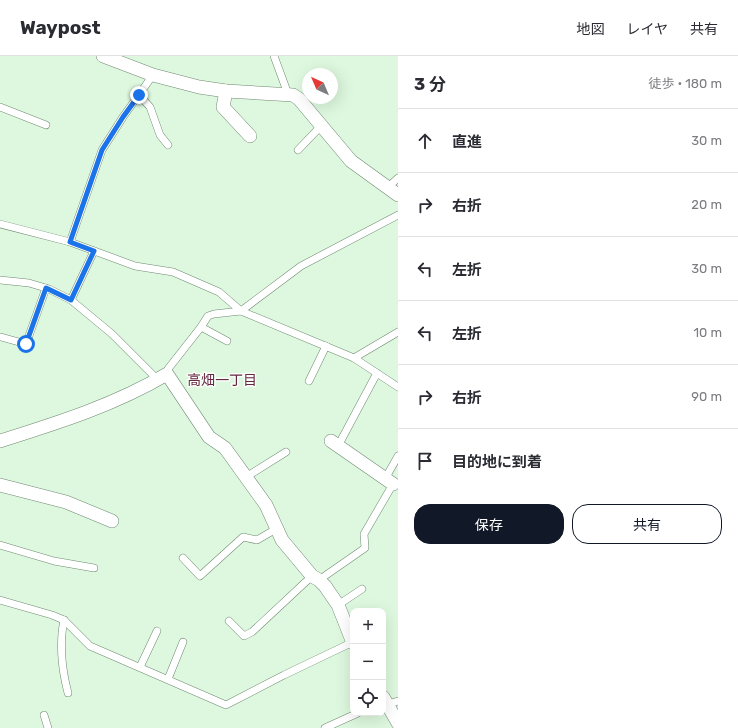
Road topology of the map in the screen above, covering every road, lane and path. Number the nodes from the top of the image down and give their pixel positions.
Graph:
1 (103, 56) edge
2 (274, 56) edge
3 (154, 75) junction
4 (226, 91) junction
5 (288, 94) junction
6 (139, 95) junction
7 (0, 107) edge
8 (46, 125) dead end
9 (321, 126) junction
10 (250, 136) dead end
11 (168, 144) dead end
12 (298, 150) dead end
13 (398, 178) edge
14 (393, 191) edge
15 (398, 215) edge
16 (0, 224) edge
17 (70, 242) junction
18 (94, 251) junction
19 (0, 280) edge
20 (46, 288) junction
21 (71, 300) junction
22 (241, 310) junction
23 (201, 327) junction
24 (398, 332) edge
25 (1, 337) dead end
26 (227, 341) dead end
27 (326, 346) junction
28 (354, 358) junction
29 (377, 373) junction
30 (162, 377) junction
31 (308, 381) dead end
32 (398, 388) edge
33 (0, 441) edge
34 (335, 444) joint
35 (286, 452) dead end
36 (398, 456) edge
37 (246, 477) junction
38 (389, 481) junction
39 (0, 485) edge
40 (112, 521) dead end
41 (276, 529) junction
42 (0, 545) edge
43 (183, 558) dead end
44 (94, 568) dead end
45 (315, 578) junction
46 (362, 589) dead end
47 (0, 600) edge
48 (338, 605) junction
49 (64, 620) junction
50 (229, 621) dead end
51 (158, 631) dead end
52 (350, 635) edge
53 (183, 642) dead end
54 (350, 643) edge
55 (140, 667) junction
56 (168, 679) junction
57 (68, 693) dead end
58 (388, 702) edge
59 (44, 715) dead end
60 (351, 716) edge
61 (398, 723) edge
62 (48, 728) edge
63 (325, 728) edge

1 - 3 street
2 - 5 lane
3 - 4 street
3 - 6 lane
4 - 5 street
4 - 10 street
5 - 9 street
6 - 11 lane
6 - 17 lane
7 - 8 lane
9 - 12 lane
9 - 14 street
13 - 14 lane
15 - 22 lane
16 - 17 lane
17 - 18 lane
18 - 21 lane
18 - 22 lane
19 - 20 lane
20 - 21 lane
20 - 25 lane
21 - 30 lane
22 - 23 lane
22 - 27 lane
23 - 26 lane
23 - 30 lane
24 - 28 lane
27 - 28 lane
27 - 31 lane
28 - 29 lane
29 - 32 lane
29 - 34 lane
30 - 33 street
30 - 37 street
34 - 38 street
35 - 37 lane
36 - 38 lane
37 - 41 street
38 - 45 lane
39 - 40 street
41 - 43 lane
41 - 45 street
42 - 44 lane
45 - 48 street
45 - 50 lane
46 - 48 lane
47 - 49 lane
48 - 52 street
49 - 55 lane
49 - 57 lane
51 - 55 lane
53 - 56 lane
54 - 56 lane
55 - 56 lane
58 - 61 street
59 - 62 lane
60 - 63 lane

